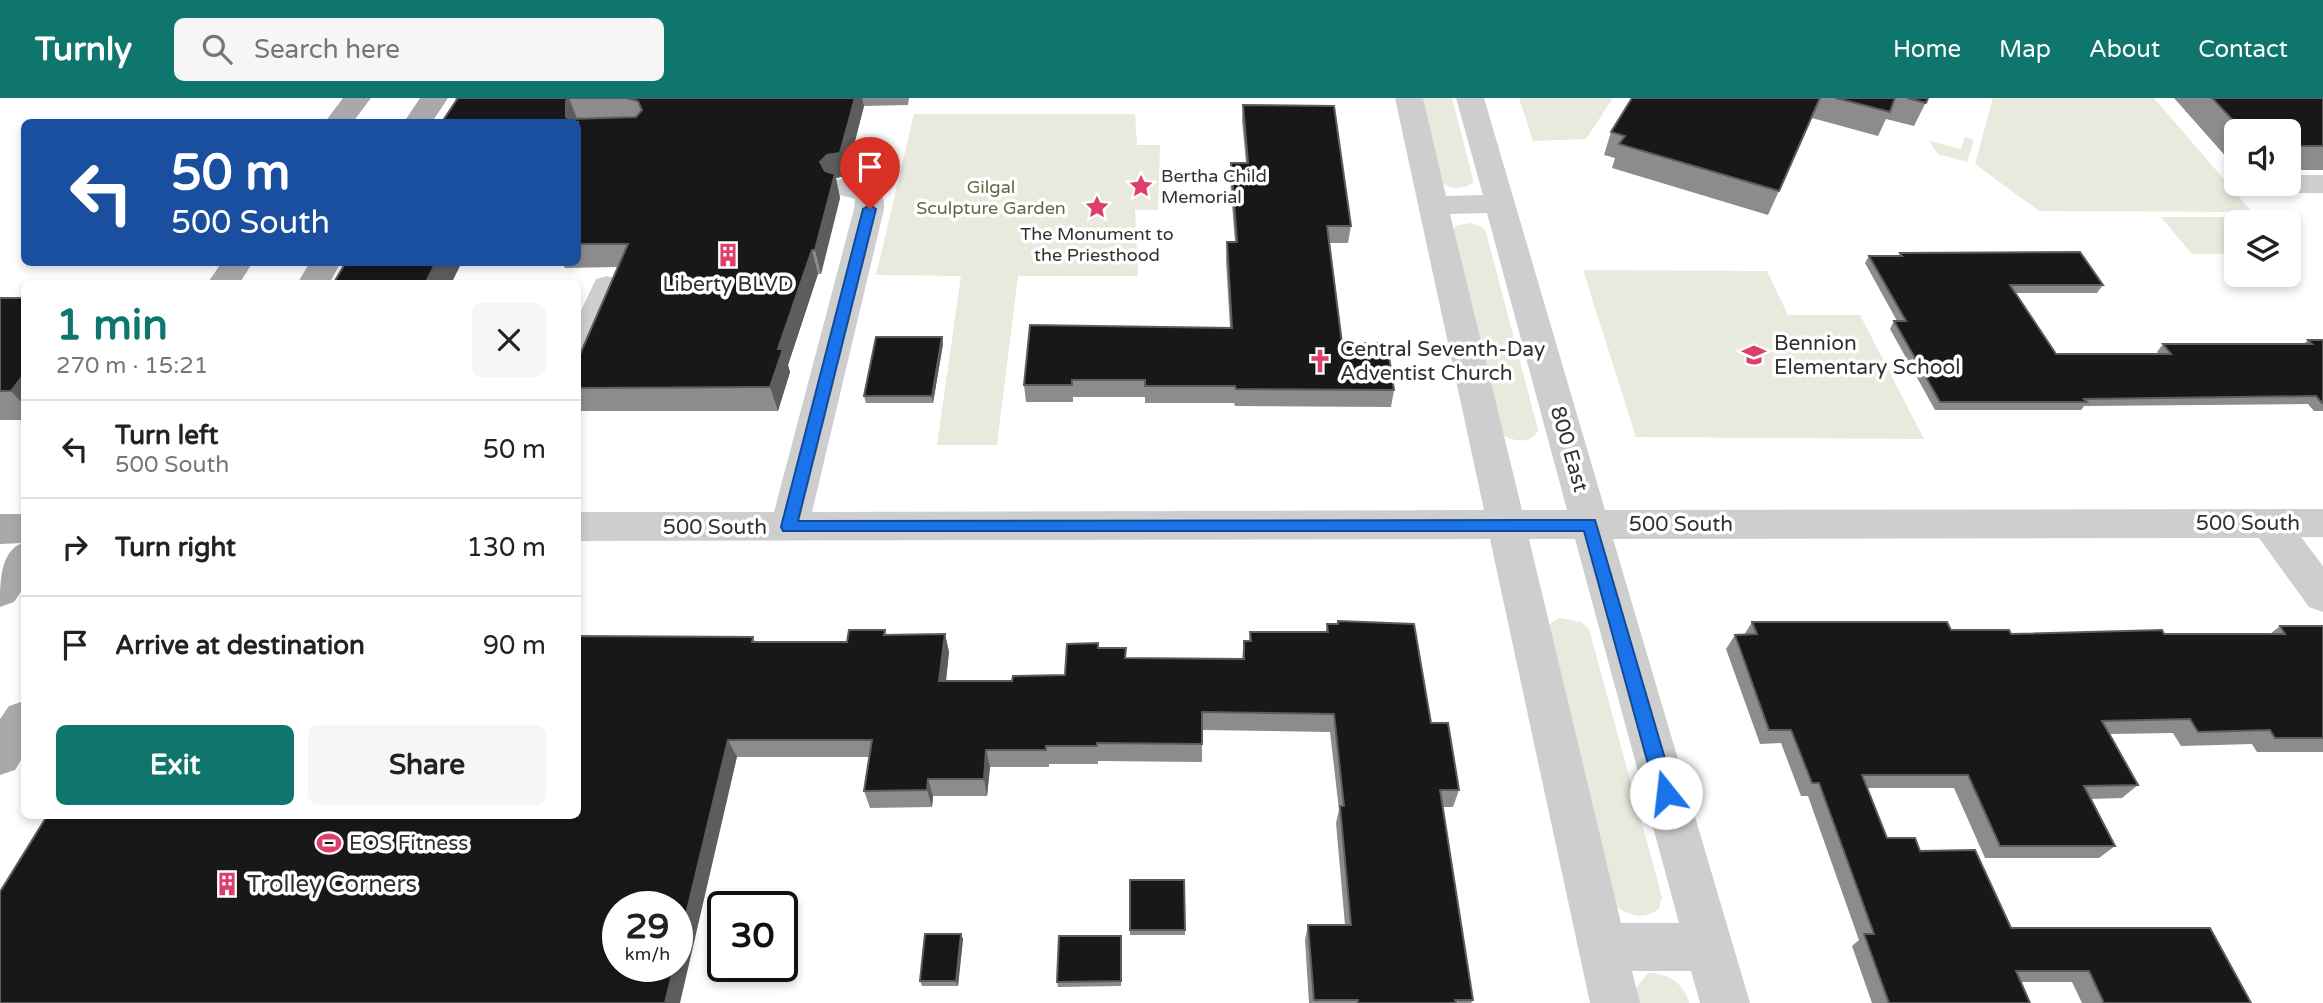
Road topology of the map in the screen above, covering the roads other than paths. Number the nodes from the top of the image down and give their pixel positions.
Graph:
1 (357, 98) edge
2 (434, 98) edge
3 (1409, 98) edge
4 (1470, 98) edge
5 (342, 119) edge
6 (420, 119) edge
7 (2301, 184) edge
8 (2323, 184) edge
9 (843, 187) dead end
10 (1500, 204) junction
11 (1434, 205) junction
12 (607, 286) edge
13 (581, 347) edge
14 (2269, 523) junction
15 (2323, 523) edge
16 (1506, 525) junction
17 (1590, 525) junction
18 (581, 527) edge
19 (789, 527) junction
20 (21, 528) edge
21 (0, 529) edge
22 (21, 562) edge
23 (0, 591) edge
24 (2323, 596) edge
25 (21, 724) edge
26 (0, 756) edge
27 (1602, 947) junction
28 (1709, 947) junction
29 (1615, 1003) edge
30 (1725, 1003) edge

1 - 5 main road
2 - 6 main road
3 - 11 street
4 - 10 street, 800 East
7 - 8 street
9 - 19 street
10 - 11 street
10 - 17 street, 800 East
11 - 16 street
12 - 13 street
14 - 15 street, 500 South
14 - 17 street, 500 South
14 - 24 street
16 - 17 street, 500 South
16 - 19 street, 500 South
16 - 27 street
17 - 28 street, 800 East
18 - 19 street, 500 South
20 - 21 main road
22 - 23 main road
25 - 26 main road
27 - 28 street
27 - 29 street
28 - 30 street, 800 East

